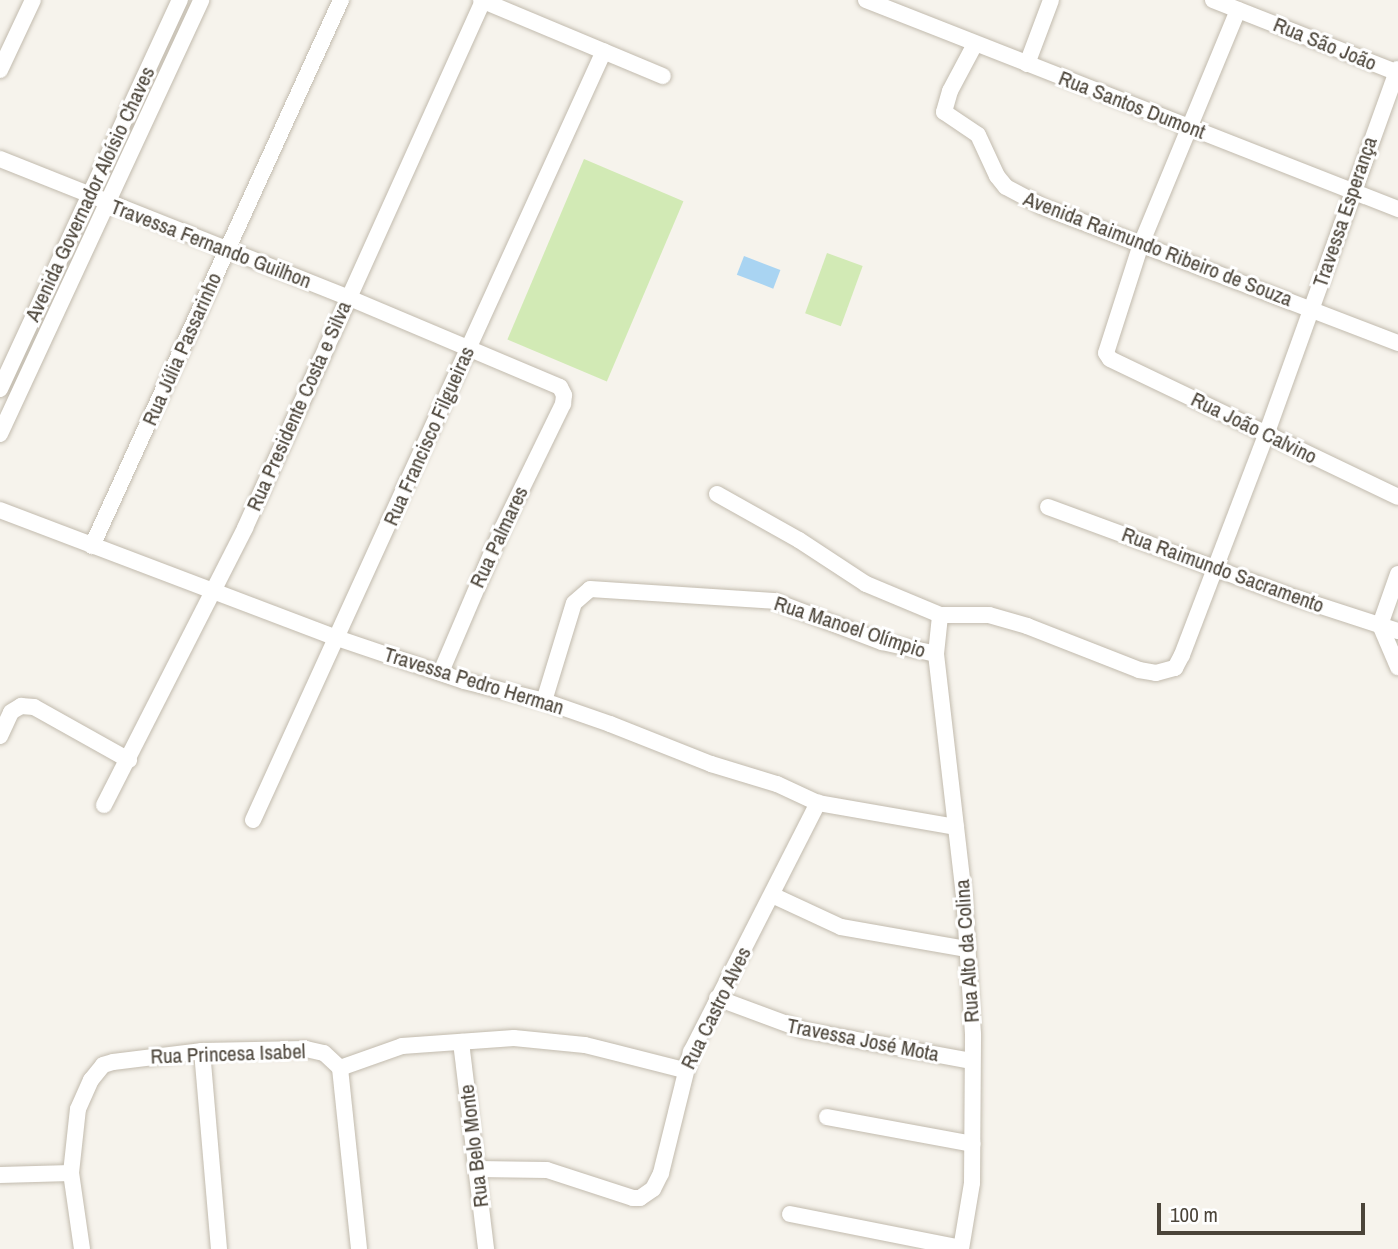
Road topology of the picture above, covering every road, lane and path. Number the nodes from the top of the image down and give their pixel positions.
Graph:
1 (33, 0) edge
2 (180, 0) edge
3 (201, 0) edge
4 (341, 0) edge
5 (482, 0) edge
6 (866, 0) edge
7 (1051, 0) edge
8 (1213, 0) edge
9 (1238, 10) junction
10 (975, 44) junction
11 (604, 51) junction
12 (1027, 64) junction
13 (0, 70) edge
14 (1397, 72) edge
15 (663, 76) dead end
16 (1188, 127) junction
17 (0, 159) edge
18 (1351, 191) junction
19 (89, 197) junction
20 (106, 204) junction
21 (1398, 209) edge
22 (1141, 244) junction
23 (227, 250) junction
24 (347, 297) junction
25 (1311, 309) junction
26 (1398, 343) edge
27 (469, 347) junction
28 (0, 389) edge
29 (563, 404) joint
30 (0, 434) edge
31 (1266, 435) junction
32 (717, 494) dead end
33 (1398, 497) edge
34 (1048, 506) dead end
35 (0, 510) edge
36 (92, 546) junction
37 (1213, 568) junction
38 (1398, 574) edge
39 (215, 592) junction
40 (940, 615) junction
41 (1380, 625) junction
42 (1398, 631) edge
43 (337, 638) junction
44 (936, 654) junction
45 (1182, 655) joint
46 (1398, 667) edge
47 (441, 672) junction
48 (544, 701) junction
49 (0, 736) edge
50 (129, 760) junction
51 (818, 803) junction
52 (104, 805) dead end
53 (253, 820) dead end
54 (956, 827) junction
55 (772, 895) junction
56 (967, 949) junction
57 (717, 998) junction
58 (461, 1042) junction
59 (202, 1051) junction
60 (972, 1060) junction
61 (340, 1068) junction
62 (684, 1070) junction
63 (827, 1117) dead end
64 (973, 1144) junction
65 (477, 1169) junction
66 (71, 1173) junction
67 (0, 1175) edge
68 (790, 1214) dead end
69 (961, 1248) edge
70 (82, 1249) edge
71 (219, 1249) edge
72 (359, 1249) edge
73 (485, 1249) edge

1 - 13 street
2 - 19 street, Avenida Governador Aloísio Chaves
3 - 20 street, Avenida Governador Aloísio Chaves
4 - 23 street, Rua Júlia Passarinho
5 - 11 street
5 - 24 street, Rua Presidente Costa e Silva
6 - 10 street, Rua Santos Dumont
7 - 12 street
8 - 9 street, Rua São João
9 - 14 street, Rua São João
9 - 16 street
10 - 12 street, Rua Santos Dumont
10 - 22 street, Avenida Raimundo Ribeiro de Souza
11 - 15 street
11 - 27 street, Rua Francisco Filgueiras
12 - 16 street, Rua Santos Dumont
14 - 18 street, Travessa Esperança
16 - 18 street, Rua Santos Dumont
16 - 22 street
17 - 19 street, Travessa Fernando Guilhon
18 - 21 street, Rua Santos Dumont
18 - 25 street, Travessa Esperança
19 - 20 street, Travessa Fernando Guilhon
19 - 28 street, Avenida Governador Aloísio Chaves
20 - 23 street, Travessa Fernando Guilhon
20 - 30 street, Avenida Governador Aloísio Chaves
22 - 25 street, Avenida Raimundo Ribeiro de Souza
22 - 31 street, Rua João Calvino
23 - 24 street, Travessa Fernando Guilhon
23 - 36 street, Rua Júlia Passarinho
24 - 27 street, Travessa Fernando Guilhon
24 - 39 street, Rua Presidente Costa e Silva
25 - 26 street, Avenida Raimundo Ribeiro de Souza
25 - 31 street, Travessa Esperança
27 - 29 street, Travessa Fernando Guilhon
27 - 43 street, Rua Francisco Filgueiras
29 - 47 street, Rua Palmares
31 - 33 street, Rua João Calvino
31 - 37 street, Travessa Esperança
32 - 40 street
34 - 37 street, Rua Raimundo Sacramento
35 - 36 street, Travessa Pedro Herman
36 - 39 street, Travessa Pedro Herman
37 - 41 street, Rua Raimundo Sacramento
37 - 45 street, Travessa Esperança
38 - 41 street
39 - 43 street, Travessa Pedro Herman
39 - 50 street, Rua Presidente Costa e Silva
40 - 44 street, Rua Manoel Olímpio
40 - 45 street, Rua Manoel Olímpio
41 - 42 street, Rua Raimundo Sacramento
41 - 46 street
43 - 47 street, Travessa Pedro Herman
43 - 53 street, Rua Francisco Filgueiras
44 - 48 street, Rua Manoel Olímpio
44 - 54 street, Rua Alto da Colina
47 - 48 street, Travessa Pedro Herman
48 - 51 street, Travessa Pedro Herman
49 - 50 street
50 - 52 street, Rua Presidente Costa e Silva
51 - 54 street, Travessa Pedro Herman
51 - 55 street, Rua Castro Alves
54 - 56 street, Rua Alto da Colina
55 - 56 street
55 - 57 street, Rua Castro Alves
56 - 60 street, Rua Alto da Colina
57 - 60 street, Travessa José Mota
57 - 62 street, Rua Castro Alves
58 - 61 street
58 - 62 street
58 - 65 street, Rua Belo Monte
59 - 61 street, Rua Princesa Isabel
59 - 66 street, Rua Princesa Isabel
59 - 71 street
60 - 64 street, Rua Alto da Colina
61 - 72 street
62 - 65 street, Rua Castro Alves
63 - 64 street
64 - 69 street, Rua Alto da Colina
65 - 73 street, Rua Belo Monte
66 - 67 street
66 - 70 street
68 - 69 street

